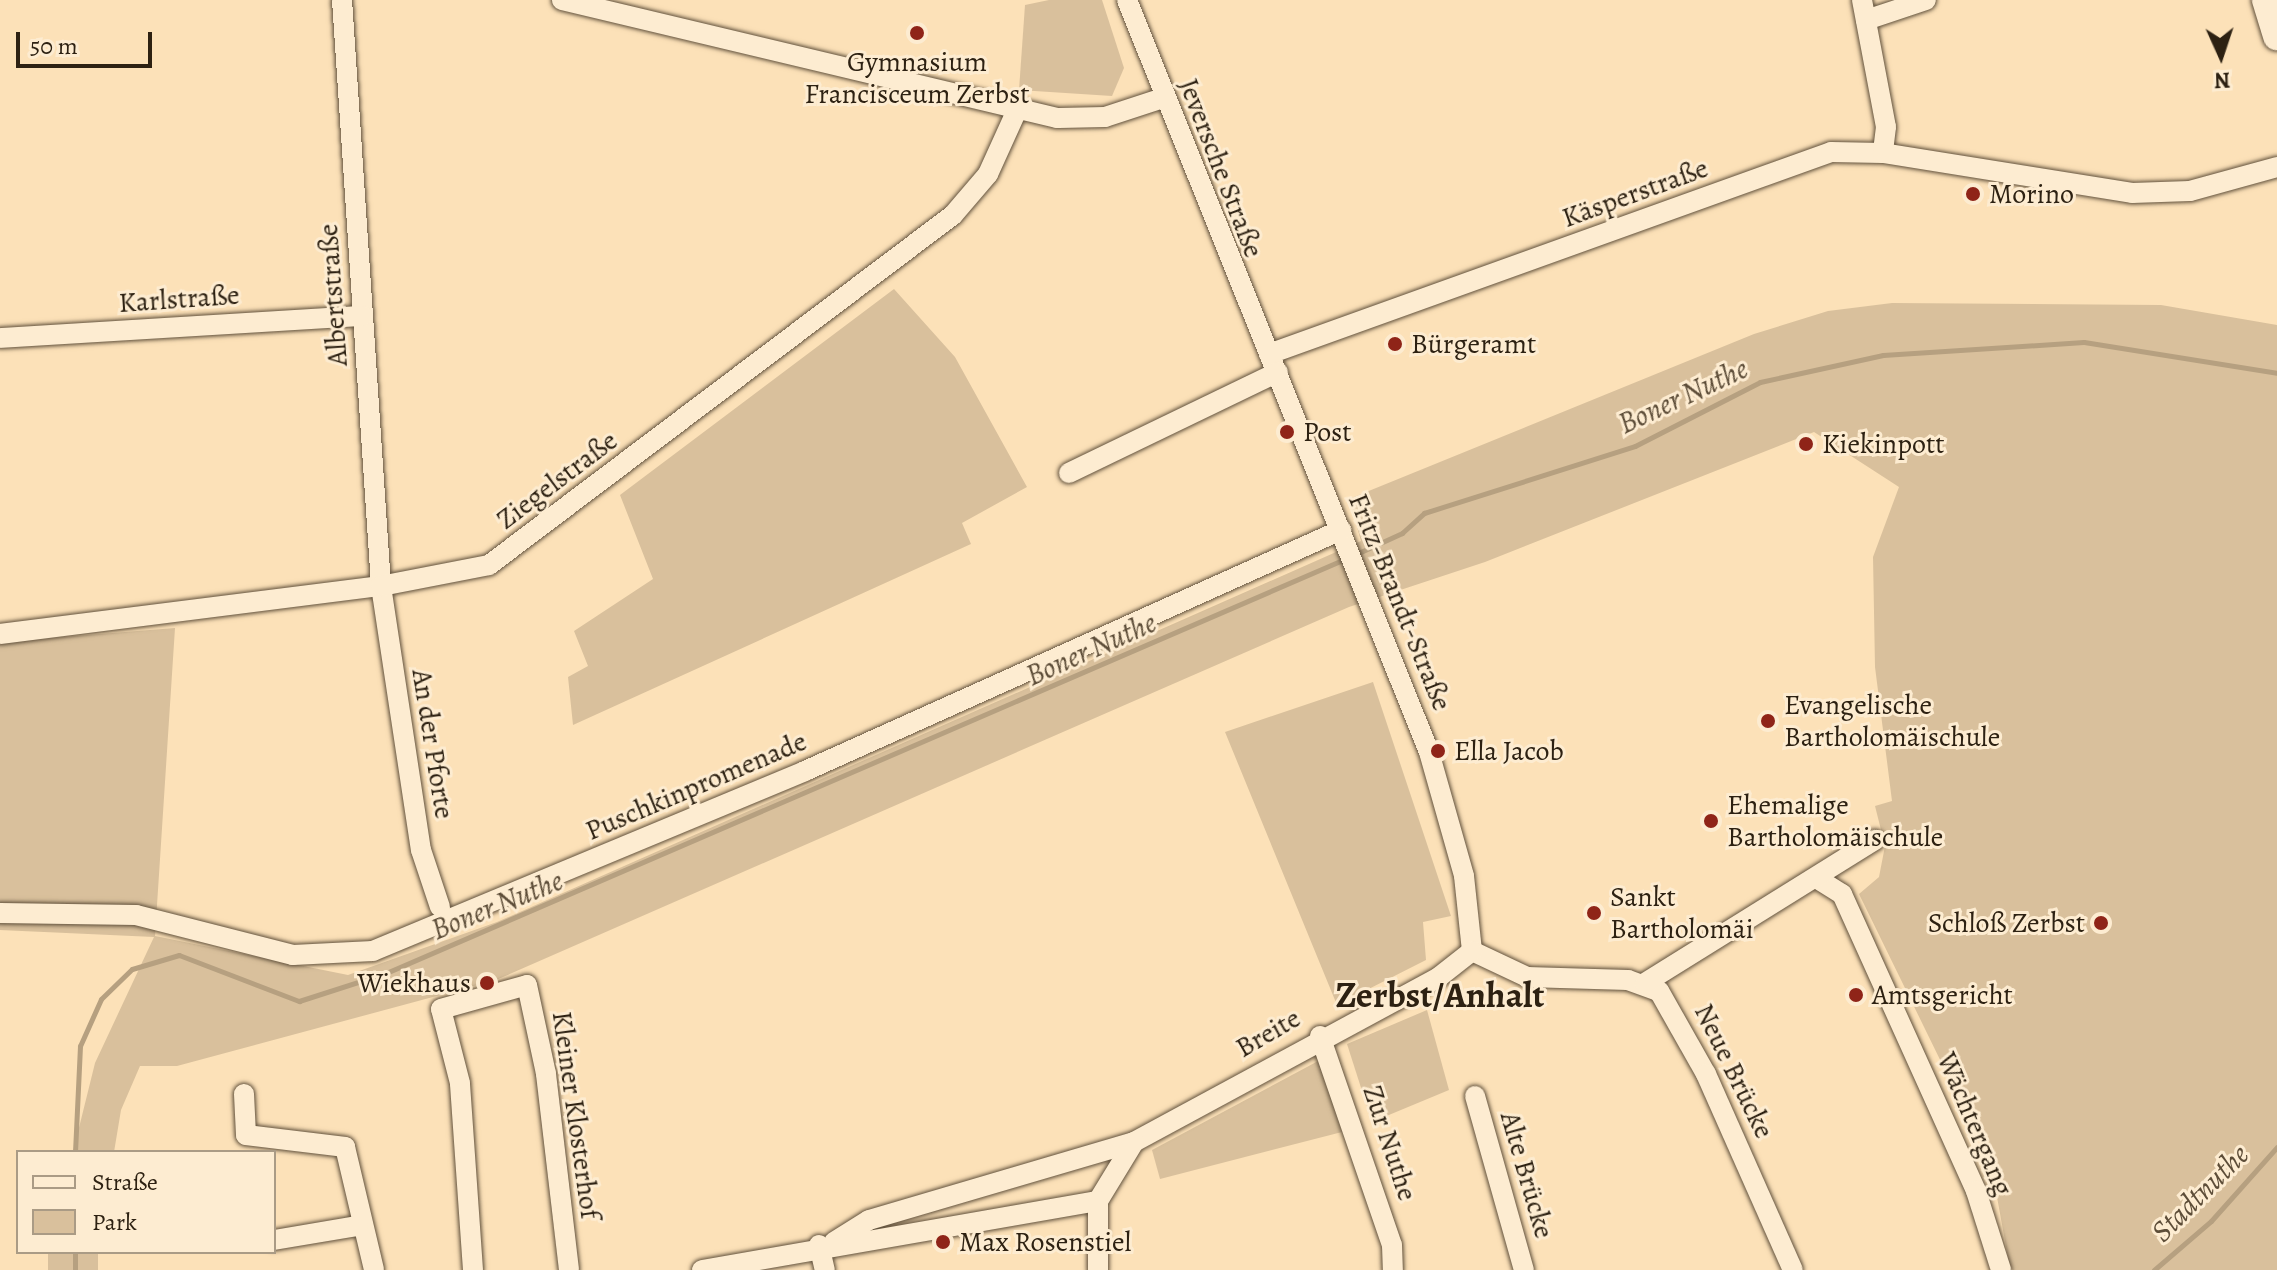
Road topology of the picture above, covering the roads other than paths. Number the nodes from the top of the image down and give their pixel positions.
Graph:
1 (342, 0) edge
2 (562, 0) edge
3 (1127, 0) edge
4 (1926, 0) edge
5 (2266, 0) edge
6 (1864, 10) edge
7 (2277, 36) edge
8 (1163, 98) junction
9 (1017, 110) junction
10 (1883, 153) junction
11 (2277, 167) edge
12 (362, 316) junction
13 (0, 338) edge
14 (1274, 363) junction
15 (1069, 473) dead end
16 (1342, 535) junction
17 (381, 586) junction
18 (0, 634) edge
19 (1875, 840) dead end
20 (1821, 881) junction
21 (440, 907) dead end
22 (0, 913) edge
23 (1472, 951) junction
24 (1645, 983) junction
25 (1320, 1036) junction
26 (244, 1094) dead end
27 (1475, 1096) dead end
28 (1134, 1142) junction
29 (1098, 1201) junction
30 (358, 1226) junction
31 (276, 1240) edge
32 (826, 1244) junction
33 (569, 1268) edge
34 (374, 1270) edge
35 (473, 1270) edge
36 (702, 1270) edge
37 (825, 1270) edge
38 (1098, 1270) edge
39 (1393, 1270) edge
40 (1524, 1270) edge
41 (1793, 1270) edge
42 (2001, 1270) edge

1 - 12 street, Albertstraße
2 - 9 street
3 - 8 street, Jeversche Straße
4 - 6 street
5 - 7 street
6 - 10 street
8 - 9 street
8 - 14 street, Jeversche Straße
9 - 17 street, Ziegelstraße
10 - 11 street, Käsperstraße
10 - 14 street, Käsperstraße
12 - 13 street, Karlstraße
12 - 17 street, Albertstraße
14 - 15 street, Käsperstraße
14 - 16 street, Fritz-Brandt-Straße
16 - 22 street, Puschkinpromenade
16 - 23 street, Fritz-Brandt-Straße
17 - 18 street, Ziegelstraße
17 - 21 street, An der Pforte
19 - 20 street
20 - 24 street
20 - 42 street, Wächtergang
23 - 24 street
23 - 25 street, Breite
24 - 41 street, Neue Brücke
25 - 28 street, Breite
25 - 39 street, Zur Nuthe
26 - 30 street
27 - 40 street, Alte Brücke
28 - 29 street, Breite
28 - 32 street, Breite
29 - 32 street, Breite
29 - 38 street
30 - 31 street
30 - 34 street
32 - 36 street, Breite
32 - 37 street
33 - 35 street, Kleiner Klosterhof

